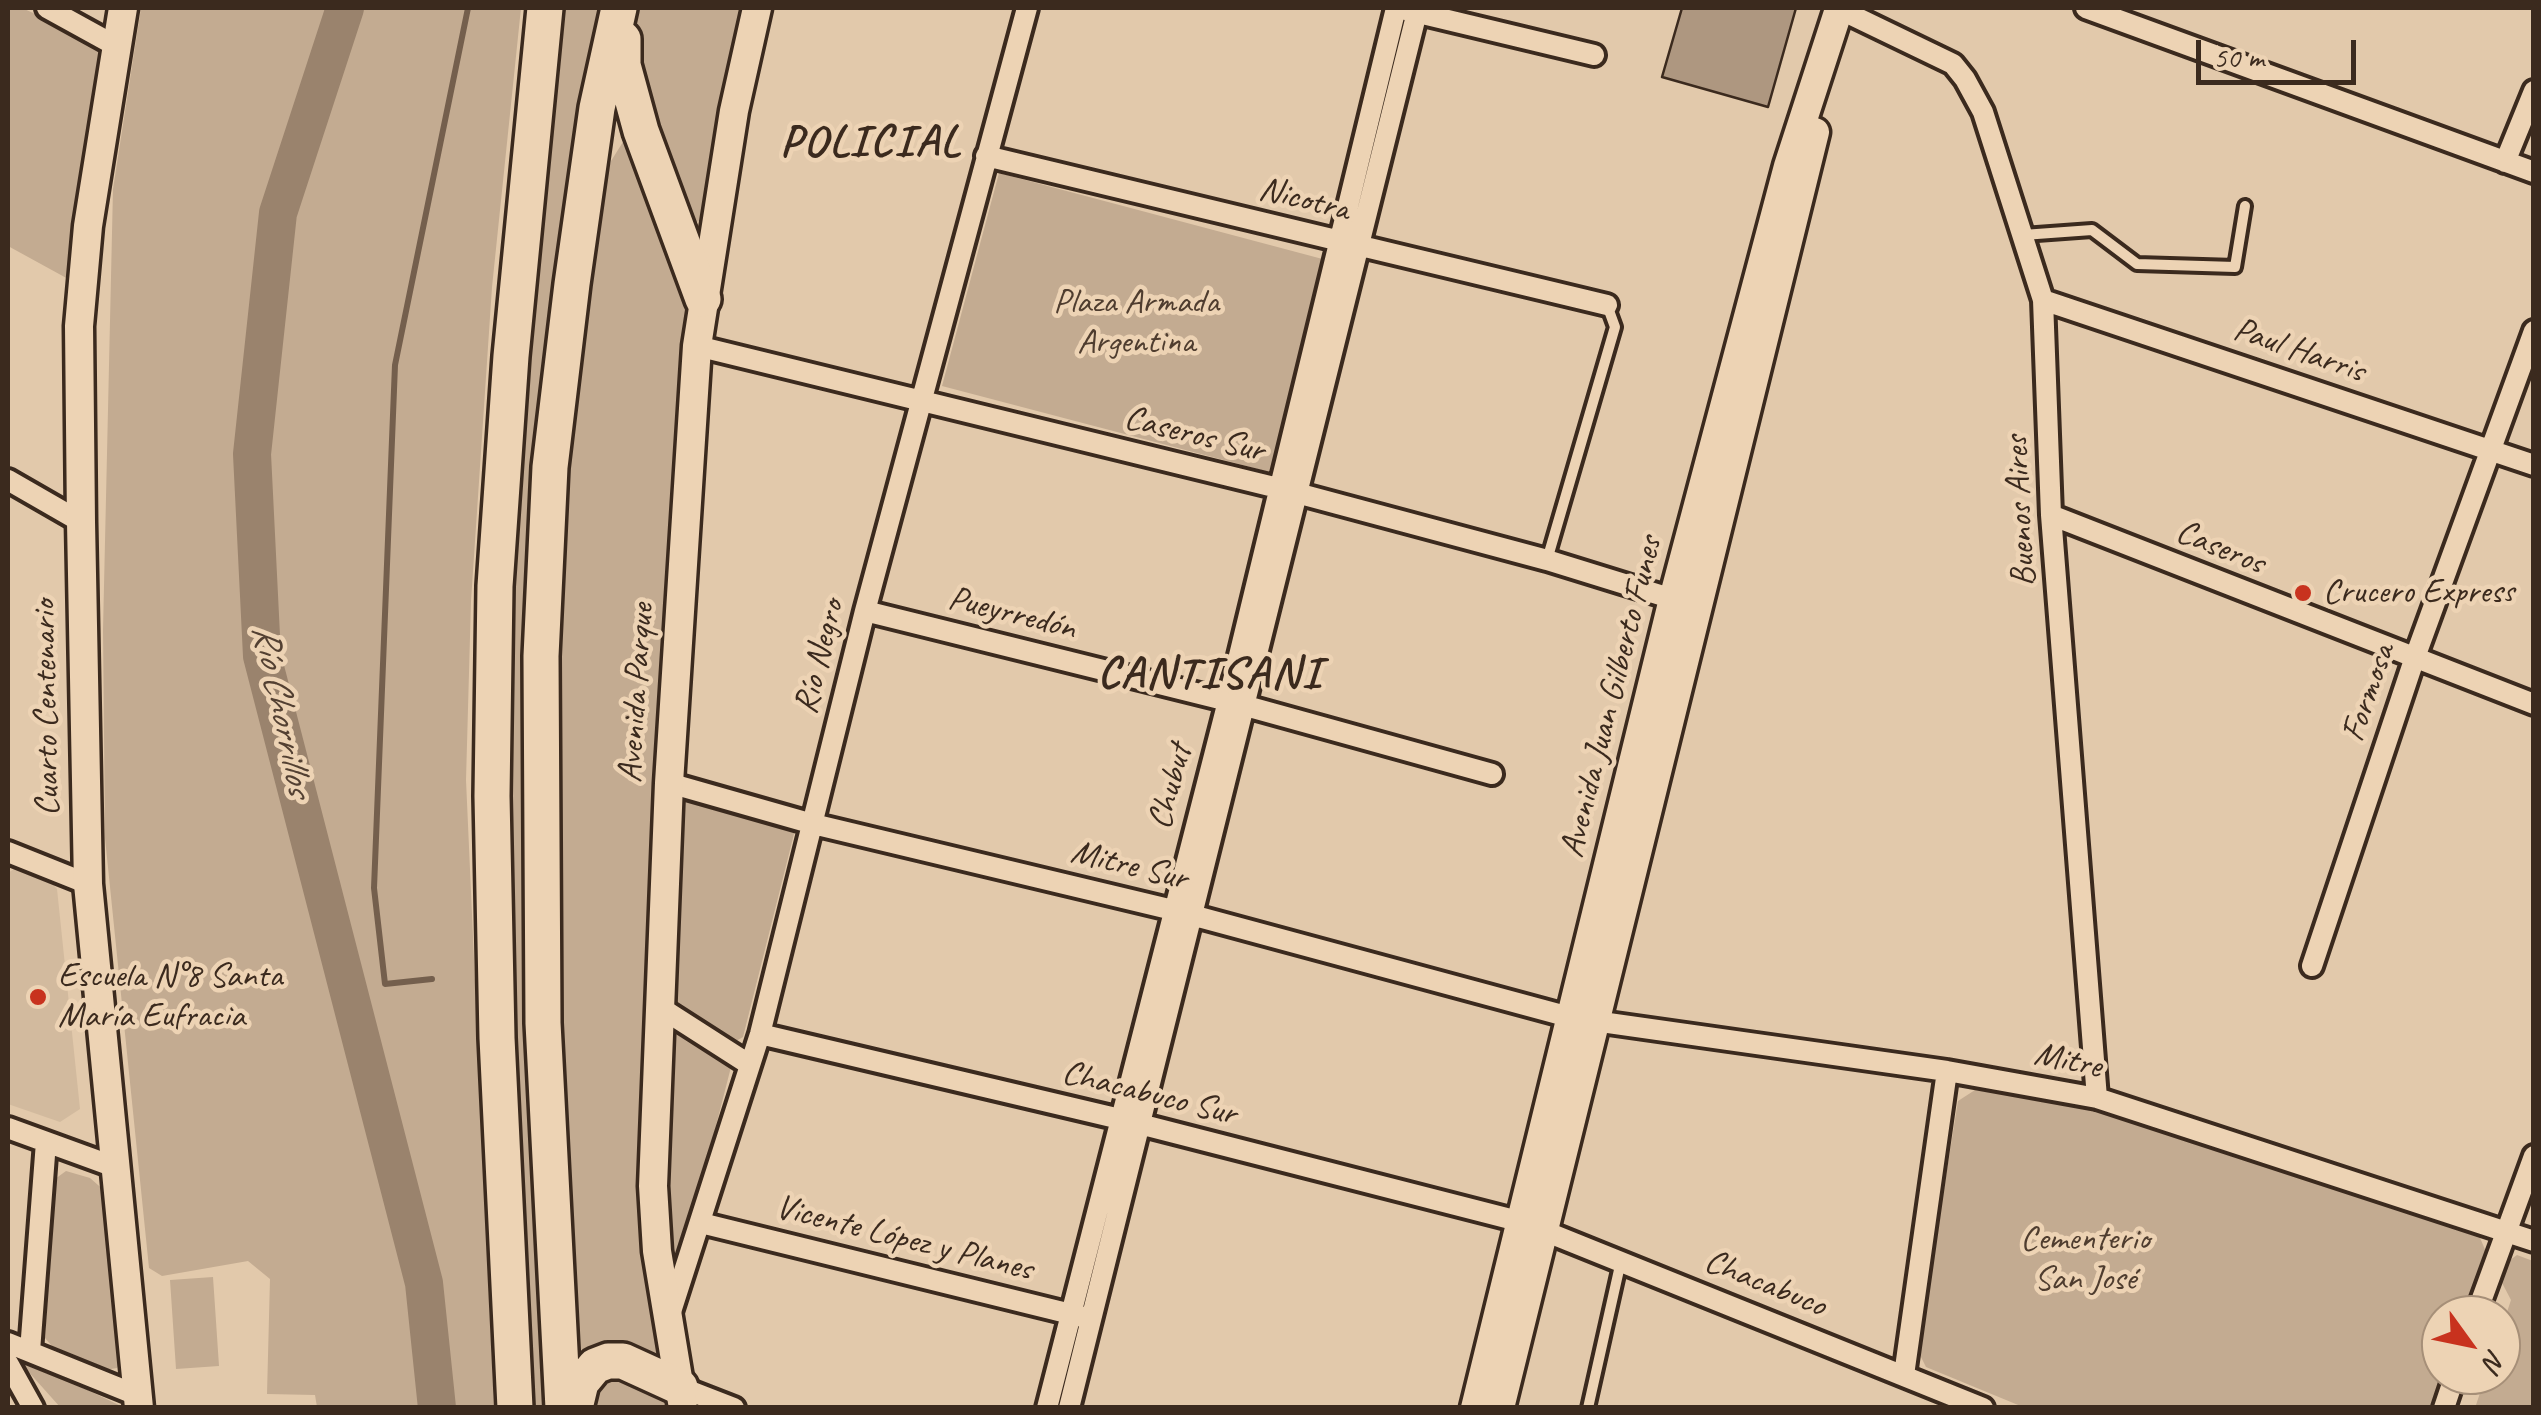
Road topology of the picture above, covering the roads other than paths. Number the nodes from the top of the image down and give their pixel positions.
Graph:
1 (47, 8) edge
2 (123, 8) edge
3 (546, 8) edge
4 (621, 8) edge
5 (757, 8) edge
6 (1026, 8) edge
7 (1839, 8) edge
8 (2086, 8) edge
9 (1407, 9) edge
10 (116, 46) junction
11 (1594, 55) dead end
12 (2534, 91) edge
13 (986, 156) junction
14 (2505, 162) junction
15 (2534, 172) edge
16 (2245, 206) dead end
17 (2022, 235) junction
18 (1348, 245) junction
19 (703, 299) junction
20 (2043, 300) junction
21 (1607, 305) joint
22 (2534, 331) edge
23 (697, 346) junction
24 (920, 402) junction
25 (2490, 452) junction
26 (2534, 465) edge
27 (8, 480) edge
28 (1287, 491) junction
29 (2052, 515) junction
30 (81, 522) junction
31 (1548, 560) junction
32 (1673, 599) junction
33 (864, 611) junction
34 (2414, 660) junction
35 (1236, 703) junction
36 (2534, 704) edge
37 (1652, 745) junction
38 (1492, 774) dead end
39 (669, 783) junction
40 (812, 824) junction
41 (8, 852) edge
42 (88, 884) junction
43 (1182, 912) junction
44 (2312, 966) dead end
45 (658, 1006) junction
46 (1585, 1019) junction
47 (760, 1034) junction
48 (750, 1065) junction
49 (1947, 1070) junction
50 (2097, 1098) junction
51 (1130, 1122) junction
52 (8, 1128) edge
53 (46, 1142) junction
54 (2534, 1156) edge
55 (115, 1167) junction
56 (701, 1223) junction
57 (1534, 1226) junction
58 (2505, 1232) junction
59 (2534, 1241) edge
60 (1621, 1260) junction
61 (2483, 1295) edge
62 (1081, 1316) junction
63 (668, 1320) junction
64 (8, 1343) edge
65 (30, 1351) junction
66 (8, 1363) edge
67 (1904, 1376) junction
68 (681, 1397) edge
69 (139, 1402) edge
70 (33, 1408) edge
71 (516, 1408) edge
72 (563, 1408) edge
73 (575, 1408) edge
74 (734, 1408) edge
75 (1047, 1408) edge
76 (1069, 1408) edge
77 (1475, 1408) edge
78 (1500, 1408) edge
79 (1588, 1408) edge
80 (1982, 1408) edge

1 - 10 street
2 - 10 main road, Cuarto Centenario
3 - 71 highway
4 - 19 highway
4 - 72 highway
5 - 19 main road, Avenida Parque
6 - 13 street, Río Negro
7 - 17 street, Buenos Aires
7 - 32 main road, Avenida Juan Gilberto Funes
7 - 37 main road, Avenida Juan Gilberto Funes
8 - 14 street
9 - 11 street
9 - 18 street, Chubut
10 - 30 main road, Cuarto Centenario
12 - 14 street
13 - 18 street, Nicotra
13 - 24 street, Río Negro
14 - 15 street
16 - 17 lane
17 - 20 street, Buenos Aires
18 - 21 street, Nicotra
18 - 28 street, Chubut
19 - 23 main road, Avenida Parque
20 - 25 street, Paul Harris
20 - 29 street, Buenos Aires
21 - 31 lane
22 - 25 street, Formosa
23 - 24 street, Caseros Sur
23 - 39 main road, Avenida Parque
24 - 28 street, Caseros Sur
24 - 33 street, Río Negro
25 - 26 street, Paul Harris
25 - 34 street, Formosa
27 - 30 street
28 - 31 street, Caseros Sur
28 - 35 street, Chubut
29 - 34 street, Caseros
29 - 50 street, Buenos Aires
30 - 42 main road, Cuarto Centenario
31 - 32 street, Caseros Sur
32 - 37 main road, Avenida Juan Gilberto Funes
33 - 35 street, Pueyrredón
33 - 40 street, Río Negro
34 - 36 street, Caseros
34 - 44 street, Formosa
35 - 38 street, Pueyrredón
35 - 43 street, Chubut
37 - 46 main road, Avenida Juan Gilberto Funes
39 - 40 street, Mitre Sur
39 - 45 main road, Avenida Parque
40 - 43 street, Mitre Sur
40 - 47 street, Río Negro
41 - 42 street
42 - 55 main road, Cuarto Centenario
43 - 46 street, Mitre Sur
43 - 51 street, Chubut
45 - 48 street
45 - 63 main road, Avenida Parque
46 - 49 street, Mitre
46 - 57 main road, Avenida Juan Gilberto Funes
47 - 48 street, Río Negro
47 - 51 street, Chacabuco Sur
48 - 56 street, Río Negro
49 - 50 street, Mitre
49 - 67 street
50 - 58 street, Mitre
51 - 57 street, Chacabuco Sur
51 - 62 street, Chubut
52 - 53 street
53 - 55 street
53 - 65 street
54 - 58 street
55 - 69 main road, Cuarto Centenario
56 - 62 street, Vicente López y Planes
56 - 63 street, Río Negro
57 - 60 street, Chacabuco
57 - 77 main road, Avenida Juan Gilberto Funes
57 - 78 main road, Avenida Juan Gilberto Funes
58 - 59 street, Mitre
58 - 61 street
60 - 67 street, Chacabuco
60 - 79 lane
62 - 75 street, Chubut
62 - 76 street, Chubut
63 - 68 main road, Avenida Parque
64 - 65 street
65 - 69 street
66 - 70 street
67 - 80 street, Chacabuco
68 - 73 highway
68 - 74 street

